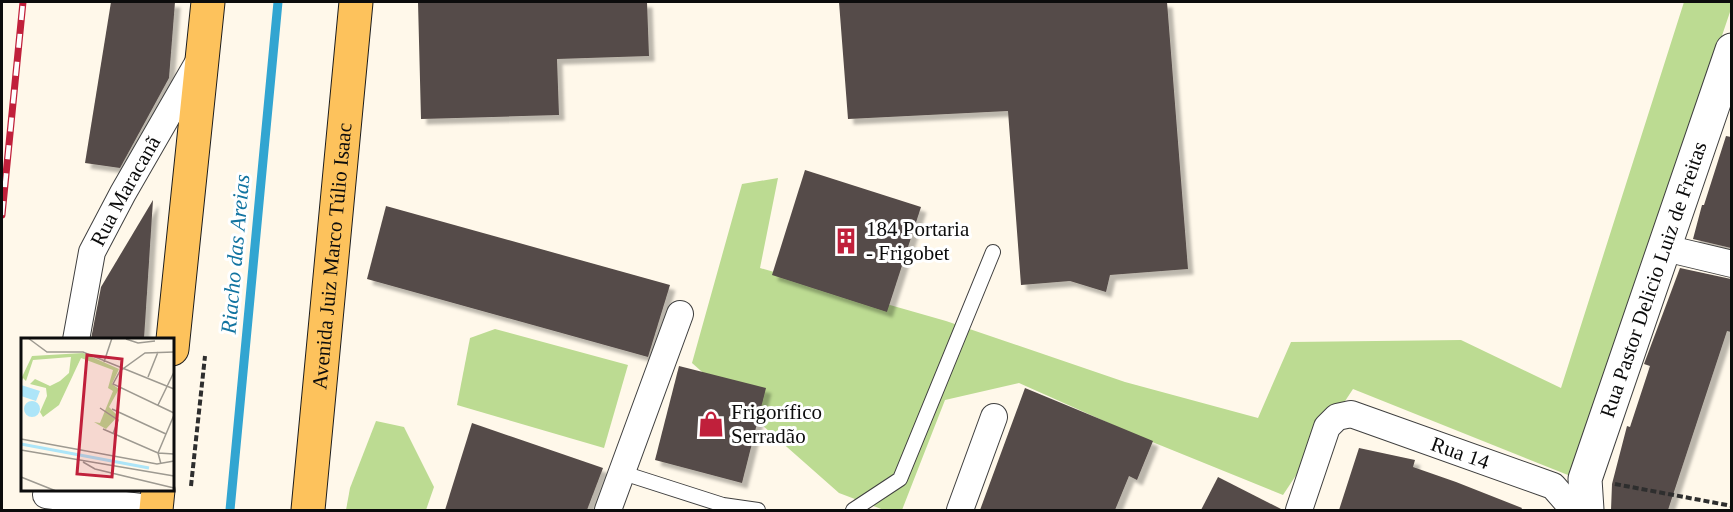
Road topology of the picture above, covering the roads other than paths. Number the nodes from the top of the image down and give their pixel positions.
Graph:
1 (208, 2) edge
2 (356, 2) edge
3 (1731, 50) edge
4 (203, 53) junction
5 (1665, 248) junction
6 (993, 252) dead end
7 (1731, 264) edge
8 (680, 314) dead end
9 (76, 338) edge
10 (173, 338) edge
11 (994, 417) dead end
12 (620, 472) junction
13 (1586, 495) edge
14 (46, 498) edge
15 (156, 503) edge
16 (308, 510) edge
17 (608, 510) edge
18 (758, 510) edge
19 (853, 510) edge
20 (960, 510) edge
21 (1299, 510) edge
22 (1574, 510) edge

1 - 4 main road
2 - 16 main road, Avenida Juiz Marco Túlio Isaac
3 - 5 street, Rua Pastor Delicio Luiz de Freitas
4 - 9 street, Rua Maracanã
4 - 10 main road
5 - 7 street
5 - 13 street, Rua Pastor Delicio Luiz de Freitas
6 - 19 lane
8 - 12 street
11 - 20 street
12 - 17 street
12 - 18 lane
14 - 15 street
21 - 22 street, Rua 14

